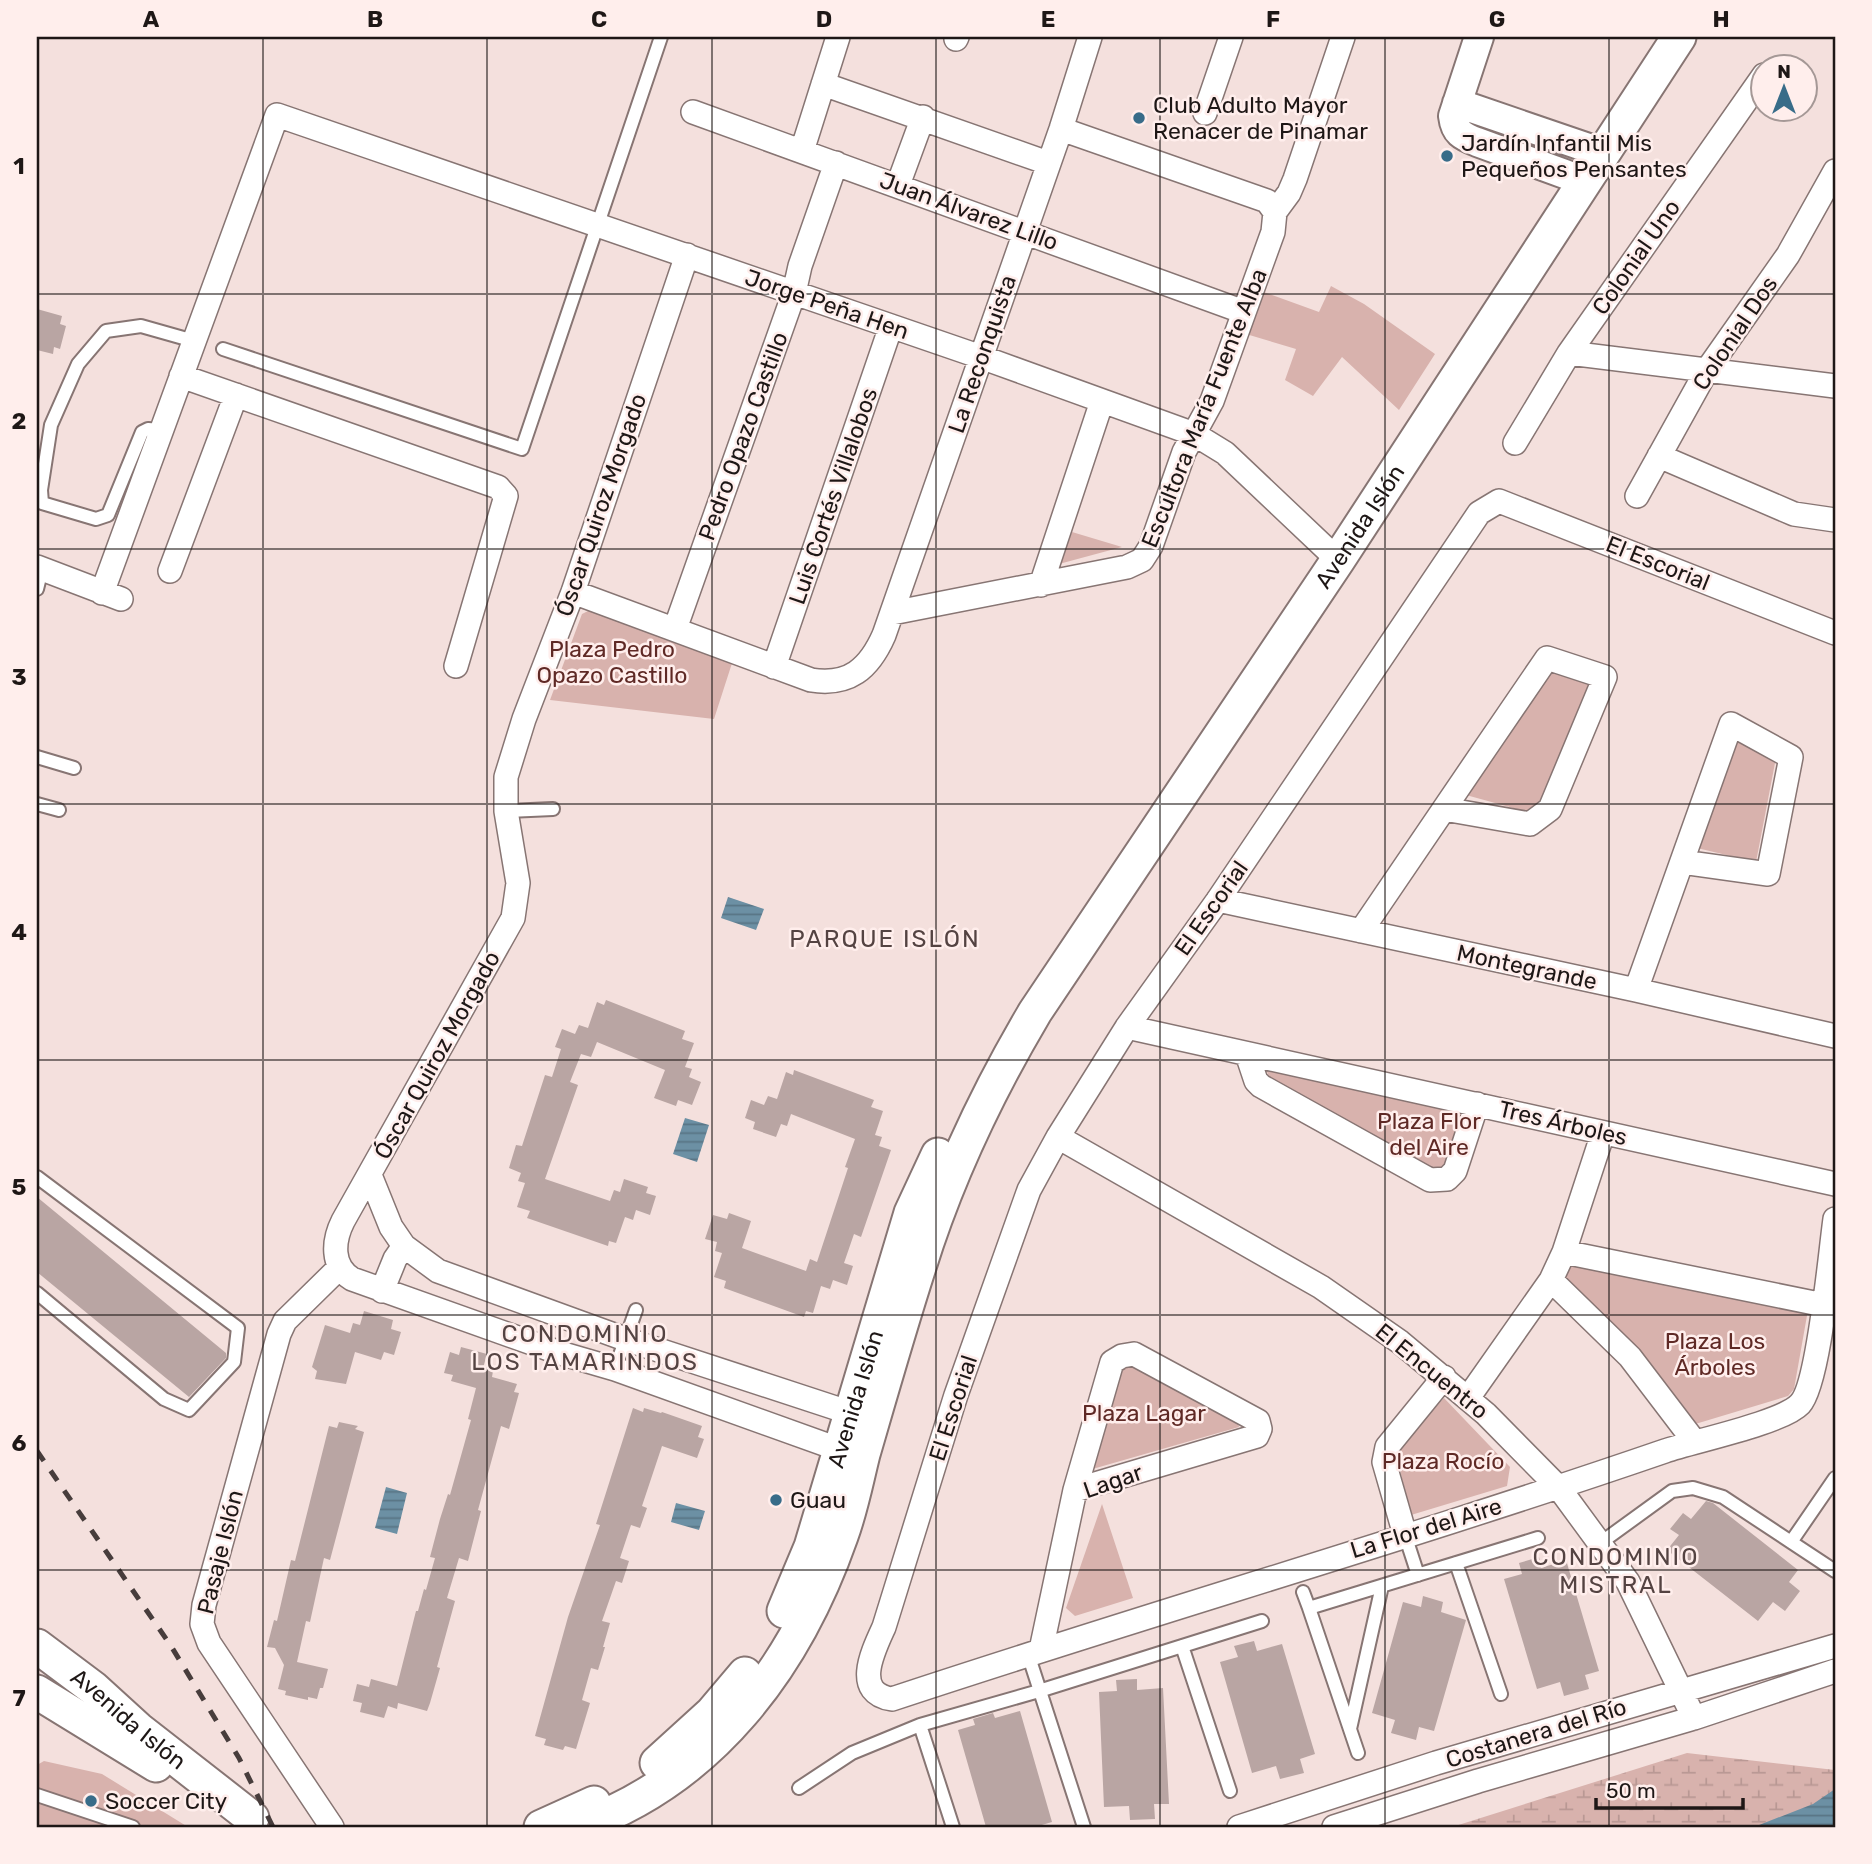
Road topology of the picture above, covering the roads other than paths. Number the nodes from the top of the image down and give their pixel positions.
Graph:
1 (661, 37) edge
2 (838, 37) edge
3 (1090, 37) edge
4 (1231, 37) edge
5 (1343, 37) edge
6 (1479, 37) edge
7 (1679, 37) edge
8 (823, 83) junction
9 (1750, 94) edge
10 (1457, 103) junction
11 (693, 112) dead end
12 (1205, 113) dead end
13 (923, 117) junction
14 (1061, 129) junction
15 (802, 151) junction
16 (1603, 153) junction
17 (836, 163) junction
18 (1048, 163) junction
19 (1835, 171) edge
20 (1584, 181) junction
21 (898, 185) junction
22 (1275, 212) junction
23 (598, 225) junction
24 (1025, 232) junction
25 (687, 256) junction
26 (794, 293) junction
27 (1244, 312) junction
28 (891, 326) junction
29 (194, 341) junction
30 (223, 349) dead end
31 (1569, 353) junction
32 (981, 357) junction
33 (1707, 370) junction
34 (181, 376) junction
35 (1835, 386) edge
36 (236, 395) junction
37 (1102, 401) junction
38 (161, 430) junction
39 (1194, 434) junction
40 (1515, 443) dead end
41 (1659, 456) junction
42 (1637, 496) dead end
43 (1835, 520) edge
44 (1338, 560) junction
45 (170, 571) dead end
46 (39, 575) edge
47 (1041, 585) junction
48 (573, 592) junction
49 (892, 613) junction
50 (675, 629) junction
51 (1835, 633) edge
52 (456, 666) dead end
53 (774, 667) junction
54 (37, 757) edge
55 (74, 768) dead end
56 (37, 804) edge
57 (1444, 809) junction
58 (59, 810) dead end
59 (553, 810) dead end
60 (506, 811) junction
61 (1682, 862) junction
62 (1218, 900) junction
63 (1361, 931) junction
64 (1636, 990) junction
65 (1127, 1027) junction
66 (1835, 1036) edge
67 (1247, 1054) junction
68 (1477, 1104) junction
69 (1603, 1133) junction
70 (1058, 1137) junction
71 (370, 1175) junction
72 (37, 1177) edge
73 (1835, 1184) edge
74 (1834, 1231) edge
75 (404, 1246) junction
76 (1564, 1252) junction
77 (339, 1268) junction
78 (1551, 1280) junction
79 (382, 1291) junction
80 (37, 1293) edge
81 (1824, 1305) junction
82 (636, 1310) dead end
83 (625, 1339) junction
84 (615, 1369) junction
85 (1444, 1377) junction
86 (1468, 1398) junction
87 (862, 1416) junction
88 (1694, 1441) junction
89 (851, 1454) junction
90 (1835, 1478) edge
91 (1559, 1488) junction
92 (1075, 1490) junction
93 (1405, 1535) junction
94 (1538, 1538) dead end
95 (1791, 1542) junction
96 (1599, 1544) junction
97 (1456, 1563) junction
98 (1835, 1571) edge
99 (1418, 1575) junction
100 (1382, 1586) junction
101 (1303, 1591) dead end
102 (1309, 1608) junction
103 (1262, 1621) dead end
104 (37, 1646) edge
105 (1182, 1646) junction
106 (1835, 1646) edge
107 (1034, 1652) junction
108 (1835, 1671) edge
109 (871, 1689) joint
110 (1682, 1690) junction
111 (1039, 1691) junction
112 (37, 1692) edge
113 (1501, 1694) dead end
114 (1694, 1718) junction
115 (920, 1725) junction
116 (1350, 1730) junction
117 (1358, 1753) dead end
118 (799, 1788) dead end
119 (1230, 1791) dead end
120 (37, 1795) edge
121 (257, 1824) edge
122 (133, 1827) edge
123 (332, 1827) edge
124 (541, 1827) edge
125 (577, 1827) edge
126 (953, 1827) edge
127 (1084, 1827) edge
128 (1239, 1827) edge
129 (1335, 1827) edge

1 - 23 lane
2 - 8 street
3 - 14 street, La Reconquista
4 - 12 street
5 - 22 street
6 - 10 street
7 - 16 main road, Avenida Islón
8 - 13 street
8 - 15 street
9 - 31 street, Colonial Uno
10 - 16 street
10 - 20 street
11 - 15 street, Juan Álvarez Lillo
13 - 18 street
13 - 21 street
14 - 18 street, La Reconquista
14 - 22 street
15 - 17 street, Juan Álvarez Lillo
16 - 20 main road, Avenida Islón
17 - 21 street, Juan Álvarez Lillo
17 - 26 street, Pedro Opazo Castillo
18 - 24 street, La Reconquista
19 - 33 street, Colonial Dos
20 - 44 main road, Avenida Islón
21 - 24 street, Juan Álvarez Lillo
22 - 27 street, Escultora María Fuente Alba
23 - 25 street, Jorge Peña Hen
23 - 29 street, Jorge Peña Hen
23 - 30 lane
24 - 27 street, Juan Álvarez Lillo
24 - 32 street, La Reconquista
25 - 26 street, Jorge Peña Hen
25 - 48 street, Óscar Quiroz Morgado
26 - 28 street, Jorge Peña Hen
26 - 50 street, Pedro Opazo Castillo
27 - 39 street, Escultora María Fuente Alba
28 - 32 street, Jorge Peña Hen
28 - 53 street, Luis Cortés Villalobos
29 - 34 street
29 - 38 lane
31 - 33 street
31 - 40 street, Colonial Uno
32 - 37 street, Jorge Peña Hen
32 - 49 street, La Reconquista
33 - 35 street
33 - 41 street, Colonial Dos
34 - 36 street
34 - 38 street
36 - 45 street
36 - 52 street
37 - 39 street, Jorge Peña Hen
37 - 47 street
38 - 46 street
39 - 44 street, Jorge Peña Hen
39 - 47 street, Escultora María Fuente Alba
41 - 42 street, Colonial Dos
41 - 43 street
44 - 87 main road, Avenida Islón
47 - 49 street, Escultora María Fuente Alba
48 - 50 street
48 - 60 street, Óscar Quiroz Morgado
49 - 53 street, La Reconquista
50 - 53 street
51 - 62 street, El Escorial
54 - 55 lane
56 - 58 lane
57 - 57 street
57 - 63 street
59 - 60 lane
60 - 71 street, Óscar Quiroz Morgado
61 - 61 street
61 - 64 street
62 - 63 street, Montegrande
62 - 65 street, El Escorial
63 - 64 street, Montegrande
64 - 66 street, Montegrande
65 - 67 street, Tres Árboles
65 - 70 street, El Escorial
67 - 68 street, Tres Árboles
67 - 68 street
68 - 69 street, Tres Árboles
69 - 73 street, Tres Árboles
69 - 76 street
70 - 85 street, El Encuentro
70 - 109 street, El Escorial
71 - 75 street, Óscar Quiroz Morgado
71 - 77 street, Óscar Quiroz Morgado
72 - 80 lane
74 - 81 street, La Flor del Aire
75 - 79 street
75 - 83 street, Óscar Quiroz Morgado
76 - 78 street
76 - 81 street
77 - 79 street
77 - 123 street, Pasaje Islón
78 - 86 street
78 - 88 street
79 - 84 street
81 - 88 street, La Flor del Aire
82 - 83 lane
83 - 84 lane
83 - 87 street, Óscar Quiroz Morgado
84 - 89 street
85 - 86 street, El Encuentro
85 - 93 street
86 - 91 street, El Encuentro
87 - 89 main road, Avenida Islón
88 - 91 street, La Flor del Aire
89 - 124 main road, Avenida Islón
89 - 125 main road, Avenida Islón
90 - 95 lane
91 - 93 street, La Flor del Aire
91 - 96 street, El Encuentro
92 - 92 street, Lagar
92 - 107 street, Lagar
93 - 99 lane
93 - 107 street, La Flor del Aire
94 - 97 lane
95 - 96 lane
95 - 98 lane
96 - 110 street, El Encuentro
97 - 99 lane
97 - 113 lane
99 - 100 lane
100 - 102 lane
100 - 116 lane
101 - 102 lane
102 - 116 lane
103 - 105 lane
104 - 121 main road, Avenida Islón
105 - 111 lane
105 - 119 lane
106 - 110 street, Costanera del Río
107 - 109 street, La Flor del Aire
107 - 111 lane
108 - 114 street, Costanera del Río
110 - 114 street, El Encuentro
110 - 128 street, Costanera del Río
111 - 115 lane
111 - 127 lane
112 - 121 main road, Avenida Islón
114 - 129 street, Costanera del Río
115 - 118 lane
115 - 126 lane
116 - 117 lane
120 - 122 lane

